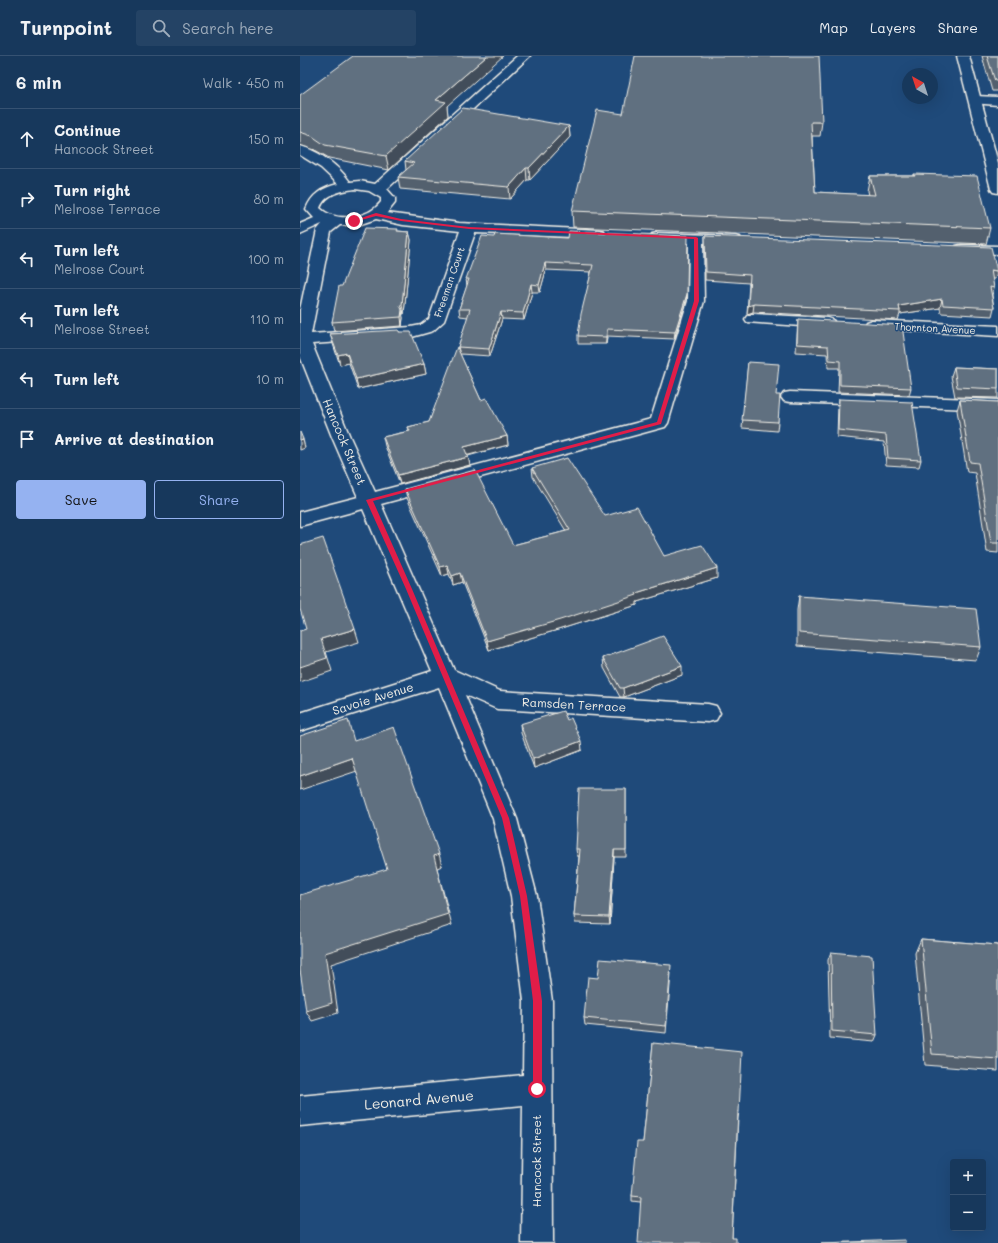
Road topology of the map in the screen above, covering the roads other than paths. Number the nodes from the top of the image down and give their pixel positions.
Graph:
1 (524, 56) edge
2 (963, 56) edge
3 (975, 100) junction
4 (998, 101) edge
5 (300, 150) edge
6 (346, 186) junction
7 (378, 189) junction
8 (998, 189) edge
9 (321, 195) junction
10 (300, 199) edge
11 (376, 215) junction
12 (330, 220) junction
13 (469, 228) junction
14 (300, 230) edge
15 (614, 235) edge
16 (644, 236) edge
17 (696, 238) junction
18 (752, 240) edge
19 (950, 248) edge
20 (998, 250) edge
21 (752, 319) dead end
22 (998, 331) edge
23 (302, 340) junction
24 (790, 397) dead end
25 (998, 405) edge
26 (369, 500) junction
27 (300, 519) edge
28 (446, 676) junction
29 (708, 713) dead end
30 (300, 722) edge
31 (537, 1089) junction
32 (300, 1111) edge
33 (537, 1243) edge

1 - 7 street
2 - 3 street
3 - 4 street
3 - 8 street
5 - 6 street
6 - 7 street
6 - 9 street
7 - 11 street
9 - 10 street
9 - 12 street
11 - 12 street
11 - 13 street
12 - 14 street
12 - 23 street
13 - 15 street
13 - 23 street, Freeman Court
16 - 17 street
17 - 18 street
17 - 26 street
19 - 20 street
21 - 22 street, Thornton Avenue
23 - 26 street, Hancock Street
24 - 25 street
26 - 27 street
26 - 28 street, Hancock Street
28 - 29 street, Ramsden Terrace
28 - 30 street, Savoie Avenue
28 - 31 street, Hancock Street
31 - 32 street, Leonard Avenue
31 - 33 street, Hancock Street

